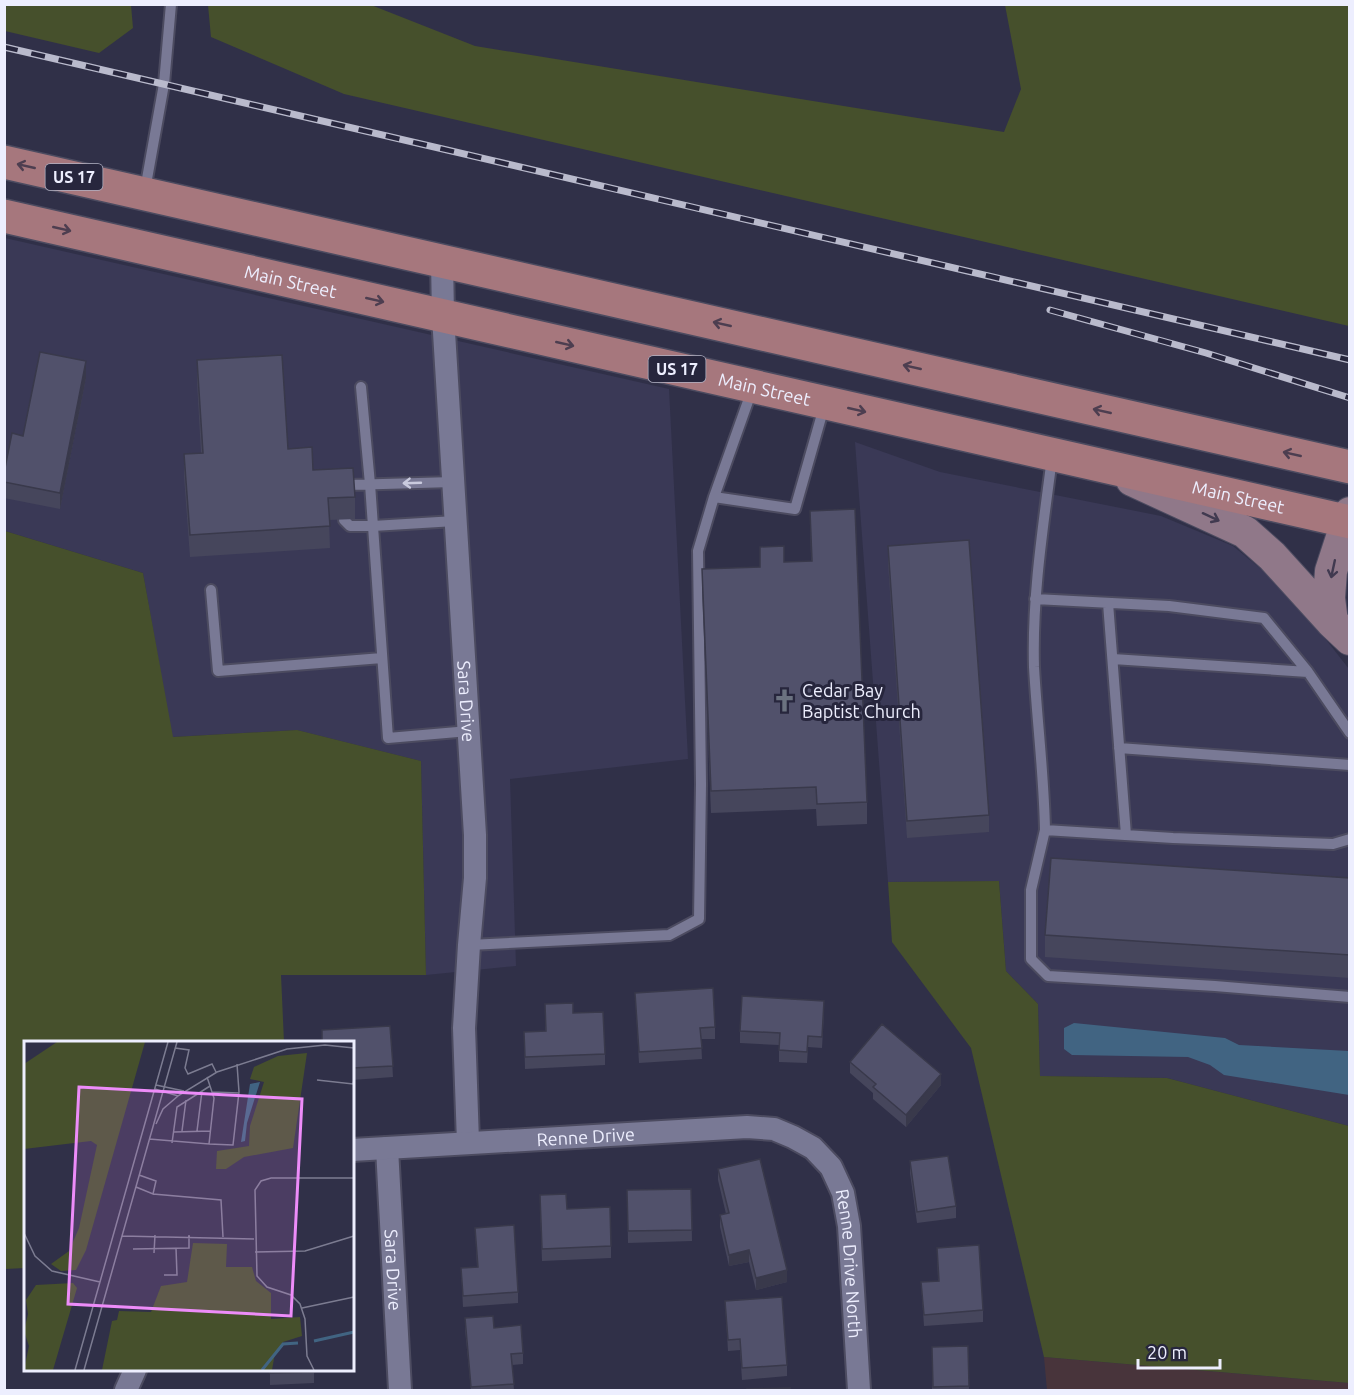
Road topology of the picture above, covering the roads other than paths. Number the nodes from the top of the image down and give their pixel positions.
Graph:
1 (171, 4) edge
2 (4, 162) edge
3 (144, 193) junction
4 (4, 216) edge
5 (442, 260) junction
6 (443, 316) junction
7 (362, 387) dead end
8 (753, 387) junction
9 (826, 403) junction
10 (1052, 455) junction
11 (1101, 466) junction
12 (1350, 467) edge
13 (453, 482) junction
14 (370, 484) junction
15 (343, 490) edge
16 (714, 497) junction
17 (1348, 519) edge
18 (344, 520) edge
19 (455, 521) junction
20 (373, 526) junction
21 (211, 590) dead end
22 (1035, 599) junction
23 (1108, 603) junction
24 (1341, 630) edge
25 (382, 658) junction
26 (1113, 658) junction
27 (1308, 672) junction
28 (469, 731) junction
29 (1350, 733) edge
30 (1119, 748) junction
31 (1350, 765) edge
32 (1045, 830) junction
33 (1126, 835) junction
34 (1350, 839) edge
35 (469, 945) junction
36 (1350, 997) edge
37 (468, 1142) junction
38 (387, 1148) junction
39 (813, 1148) joint
40 (354, 1150) edge
41 (135, 1371) edge
42 (126, 1390) edge
43 (400, 1390) edge
44 (859, 1390) edge

1 - 3 lane
3 -> 2 main road, US 17
3 - 5 main road, US 17
4 -> 6 main road, Main Street / US 17
5 - 6 street, Sara Drive
12 -> 5 main road, US 17
6 -> 8 main road, Main Street / US 17
6 - 13 street, Sara Drive
7 - 14 lane
8 - 9 main road, Main Street / US 17
8 - 16 lane
9 -> 10 main road, Main Street / US 17
9 - 16 lane
10 - 11 main road, Main Street / US 17
10 - 22 lane
11 - 17 main road, Main Street / US 17
11 -> 24 street
13 -> 14 lane
13 - 19 street, Sara Drive
14 - 15 lane
14 - 20 lane
16 - 35 lane
17 -> 24 street
18 - 20 lane
19 - 20 lane
19 - 28 street, Sara Drive
20 - 25 lane
21 - 25 lane
22 - 23 lane
22 - 32 lane
23 - 26 lane
23 - 27 lane
25 - 28 lane
26 - 27 lane
26 - 30 lane
27 - 29 lane
28 - 35 street, Sara Drive
30 - 31 lane
30 - 33 lane
32 - 33 lane
32 - 36 lane
33 - 34 lane
35 - 37 street, Sara Drive
37 - 38 street, Renne Drive
37 - 39 street, Renne Drive
38 - 40 street, Renne Drive
38 - 43 street, Sara Drive
39 - 44 street, Renne Drive North
41 - 42 street

